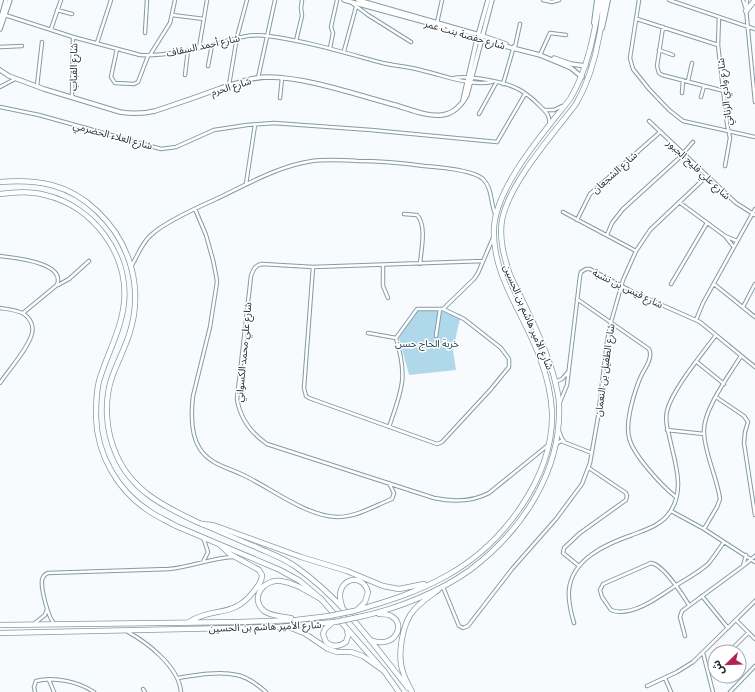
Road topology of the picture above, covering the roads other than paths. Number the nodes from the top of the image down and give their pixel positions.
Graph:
1 (6, 0) edge
2 (10, 0) edge
3 (61, 0) edge
4 (111, 0) edge
5 (147, 0) edge
6 (175, 0) edge
7 (207, 0) edge
8 (247, 0) edge
9 (275, 0) edge
10 (302, 0) edge
11 (336, 0) edge
12 (345, 0) edge
13 (358, 0) edge
14 (442, 0) edge
15 (488, 0) edge
16 (492, 0) edge
17 (544, 0) edge
18 (559, 0) edge
19 (639, 0) edge
20 (669, 0) edge
21 (742, 0) edge
22 (747, 0) edge
23 (755, 0) edge
24 (602, 1) edge
25 (351, 2) junction
26 (356, 7) junction
27 (57, 10) junction
28 (746, 10) junction
29 (487, 11) junction
30 (72, 14) dead end
31 (4, 15) junction
32 (172, 15) junction
33 (719, 17) junction
34 (204, 19) junction
35 (636, 19) junction
36 (0, 21) edge
37 (437, 24) junction
38 (520, 24) dead end
39 (747, 26) junction
40 (663, 27) junction
41 (0, 29) edge
42 (50, 29) junction
43 (755, 29) edge
44 (145, 33) dead end
45 (566, 35) dead end
46 (266, 36) junction
47 (483, 36) junction
48 (73, 37) junction
49 (237, 37) junction
50 (478, 37) junction
51 (481, 40) junction
52 (296, 41) junction
53 (42, 42) dead end
54 (411, 42) dead end
55 (97, 43) junction
56 (212, 45) junction
57 (718, 45) junction
58 (0, 46) edge
59 (22, 46) dead end
60 (514, 47) junction
61 (199, 48) junction
62 (330, 48) junction
63 (117, 49) junction
64 (188, 50) junction
65 (659, 50) junction
66 (344, 51) junction
67 (540, 54) junction
68 (673, 55) dead end
69 (149, 56) junction
70 (692, 63) dead end
71 (208, 66) dead end
72 (586, 66) junction
73 (0, 70) edge
74 (185, 75) dead end
75 (582, 77) junction
76 (258, 78) junction
77 (282, 78) junction
78 (15, 79) junction
79 (470, 80) junction
80 (683, 80) junction
81 (688, 81) junction
82 (496, 83) junction
83 (503, 84) junction
84 (229, 86) junction
85 (704, 86) junction
86 (0, 87) edge
87 (37, 87) junction
88 (724, 91) junction
89 (525, 94) junction
90 (682, 94) dead end
91 (72, 97) junction
92 (701, 97) dead end
93 (280, 98) dead end
94 (755, 102) edge
95 (568, 103) junction
96 (0, 107) edge
97 (544, 110) junction
98 (479, 114) dead end
99 (649, 121) dead end
100 (255, 125) junction
101 (547, 130) junction
102 (660, 132) junction
103 (729, 132) junction
104 (755, 137) edge
105 (693, 142) dead end
106 (683, 153) junction
107 (725, 166) dead end
108 (707, 176) junction
109 (0, 182) edge
110 (246, 185) junction
111 (0, 194) edge
112 (679, 202) junction
113 (195, 209) junction
114 (755, 209) edge
115 (563, 212) dead end
116 (404, 214) dead end
117 (753, 215) edge
118 (496, 216) junction
119 (577, 220) junction
120 (707, 223) junction
121 (607, 235) junction
122 (494, 236) junction
123 (725, 236) junction
124 (737, 241) junction
125 (733, 247) junction
126 (488, 249) junction
127 (636, 251) junction
128 (497, 255) junction
129 (0, 256) edge
130 (89, 261) dead end
131 (483, 261) junction
132 (420, 264) junction
133 (132, 265) junction
134 (383, 265) junction
135 (313, 267) junction
136 (671, 284) dead end
137 (714, 284) junction
138 (755, 284) edge
139 (58, 285) junction
140 (622, 286) junction
141 (388, 298) dead end
142 (577, 299) junction
143 (743, 307) junction
144 (0, 308) edge
145 (442, 309) junction
146 (23, 313) junction
147 (755, 317) edge
148 (696, 320) junction
149 (611, 322) junction
150 (368, 333) dead end
151 (716, 335) junction
152 (436, 336) dead end
153 (396, 338) junction
154 (741, 356) junction
155 (697, 362) junction
156 (755, 367) edge
157 (569, 370) junction
158 (555, 382) junction
159 (0, 383) edge
160 (724, 384) junction
161 (716, 397) junction
162 (559, 403) junction
163 (389, 427) junction
164 (558, 428) junction
165 (668, 430) junction
166 (704, 434) junction
167 (566, 443) junction
168 (556, 444) junction
169 (548, 446) junction
170 (538, 453) junction
171 (592, 453) junction
172 (544, 459) junction
173 (589, 468) junction
174 (389, 483) junction
175 (676, 497) junction
176 (671, 512) junction
177 (755, 515) edge
178 (202, 524) junction
179 (704, 529) junction
180 (202, 537) junction
181 (724, 542) junction
182 (220, 544) junction
183 (746, 556) junction
184 (755, 556) edge
185 (235, 557) junction
186 (752, 559) junction
187 (202, 562) junction
188 (755, 562) edge
189 (579, 566) junction
190 (743, 566) junction
191 (434, 582) junction
192 (443, 586) junction
193 (676, 586) junction
194 (702, 596) junction
195 (321, 599) junction
196 (755, 601) edge
197 (690, 605) junction
198 (342, 606) junction
199 (47, 609) junction
200 (356, 610) junction
201 (375, 614) junction
202 (296, 620) junction
203 (736, 620) junction
204 (189, 622) junction
205 (333, 623) junction
206 (574, 623) dead end
207 (0, 625) edge
208 (34, 625) junction
209 (57, 625) junction
210 (288, 627) junction
211 (728, 628) junction
212 (347, 629) junction
213 (126, 630) junction
214 (141, 630) junction
215 (0, 633) edge
216 (748, 633) junction
217 (685, 636) dead end
218 (138, 639) junction
219 (755, 639) edge
220 (370, 640) junction
221 (738, 644) edge
222 (703, 653) junction
223 (755, 666) edge
224 (384, 671) junction
225 (178, 678) junction
226 (665, 678) junction
227 (49, 680) junction
228 (647, 686) dead end
229 (35, 692) edge
230 (54, 692) edge
231 (94, 692) edge
232 (181, 692) edge
233 (266, 692) edge
234 (399, 692) edge
235 (412, 692) edge
236 (671, 692) edge
237 (713, 692) edge
238 (730, 692) edge

1 - 31 street
2 - 31 street
3 - 27 street
4 - 55 street
5 - 44 street
6 - 32 street
7 - 34 street
8 - 49 street
9 - 46 street
10 - 52 street
11 - 62 street
12 - 25 street, شارع حفصة بنت عمر
13 - 37 street, شارع حفصة بنت عمر
14 - 37 street
15 - 29 street, شارع الحرم
16 - 29 street, شارع الحرم
17 - 18 street
19 - 35 street
20 - 33 street
21 - 28 street
22 - 28 street
23 - 28 main road
24 - 72 main road, شارع الأمير هاشم بن الحسين
24 - 158 main road, شارع الأمير هاشم بن الحسين
25 - 26 street
25 - 37 street, شارع حفصة بنت عمر
26 - 54 street
26 - 66 street
27 - 30 street
27 - 42 street
28 - 39 street
29 - 47 street, شارع الحرم
29 - 50 street, شارع الحرم
31 - 36 street
31 - 41 street
31 - 42 street, شارع أحمد السقاف
32 - 34 street
32 - 69 street
33 - 39 street
33 - 57 street, شارع وادي الزناتي
34 - 61 street
35 - 40 street
35 - 103 street
37 - 50 street, شارع حفصة بنت عمر
38 - 60 street
39 - 43 street
39 - 94 street
40 - 57 street
40 - 65 street
42 - 48 street, شارع أحمد السقاف
45 - 67 street
46 - 49 street, شارع أحمد السقاف
46 - 52 street, شارع أحمد السقاف
46 - 76 street
47 - 50 street, شارع حفصة بنت عمر
47 - 51 street, شارع الحرم
47 - 60 street, شارع حفصة بنت عمر
48 - 55 street, شارع أحمد السقاف
48 - 91 street, شارع القباب
49 - 56 street, شارع أحمد السقاف
49 - 84 street
50 - 51 street, شارع حفصة بنت عمر
50 - 79 street, شارع الحرم
51 - 60 street, شارع حفصة بنت عمر
51 - 79 street, شارع الحرم
52 - 62 street, شارع أحمد السقاف
53 - 87 street
55 - 63 street, شارع أحمد السقاف
56 - 61 street, شارع أحمد السقاف
56 - 71 street
57 - 88 street, شارع وادي الزناتي
58 - 59 street
60 - 67 street, شارع حفصة بنت عمر
60 - 83 street
61 - 64 street, شارع أحمد السقاف
62 - 66 street, شارع أحمد السقاف
63 - 69 street, شارع أحمد السقاف
63 - 69 street
64 - 69 street, شارع أحمد السقاف
64 - 74 street
65 - 68 street
65 - 80 street
66 - 79 street, شارع أحمد السقاف
67 - 72 street, شارع حفصة بنت عمر
67 - 75 street, شارع حفصة بنت عمر
70 - 81 street
72 - 75 main road, شارع الأمير هاشم بن الحسين
73 - 78 street, شارع الحرم
75 - 95 main road, شارع الأمير هاشم بن الحسين
76 - 77 street, شارع الحرم
76 - 84 street, شارع الحرم
77 - 79 street, شارع الحرم
77 - 93 street
78 - 86 street
78 - 87 street, شارع الحرم
79 - 82 street, شارع أحمد السقاف
80 - 81 street
80 - 90 street
81 - 85 street
82 - 83 street, شارع أحمد السقاف
82 - 98 street
83 - 89 street, شارع أحمد السقاف
84 - 91 street, شارع الحرم
85 - 88 street
85 - 92 street
87 - 91 street, شارع الحرم
88 - 103 street, شارع وادي الزناتي
89 - 97 street, شارع أحمد السقاف
89 - 100 street, شارع العلاء الحضرمي
95 - 97 street
95 - 101 main road, شارع الأمير هاشم بن الحسين
96 - 100 street, شارع العلاء الحضرمي
97 - 101 street
99 - 102 street, شارع علي فليح الجبور
100 - 110 street
101 - 118 main road, شارع الأمير هاشم بن الحسين
102 - 106 street, شارع علي فليح الجبور
102 - 119 street, شارع الشجعان
103 - 104 street
103 - 107 street, شارع وادي الزناتي
105 - 106 street
106 - 108 street, شارع علي فليح الجبور
106 - 121 street
108 - 112 street, شارع الطفيل بن النعمان
108 - 117 street, شارع علي فليح الجبور
109 - 133 main road
110 - 113 street
110 - 118 street
111 - 180 main road
112 - 120 street
112 - 127 street, شارع الطفيل بن النعمان
113 - 133 street
113 - 174 street
114 - 117 street
115 - 119 street
116 - 132 street
117 - 124 street
118 - 122 main road, شارع الأمير هاشم بن الحسين
119 - 121 street
120 - 123 street
120 - 136 street
121 - 127 street
122 - 126 street
122 - 128 main road, شارع الأمير هاشم بن الحسين
123 - 124 street
123 - 125 street
124 - 125 street
125 - 137 street
126 - 128 street
126 - 131 street
127 - 140 street, شارع الطفيل بن النعمان
128 - 169 main road, شارع الأمير هاشم بن الحسين
129 - 139 street
130 - 139 street
131 - 132 street, شارع علي محمد الكسواني
131 - 145 street
132 - 134 street, شارع علي محمد الكسواني
133 - 178 main road
134 - 135 street, شارع علي محمد الكسواني
134 - 141 street
135 - 163 street
135 - 174 street, شارع علي محمد الكسواني
137 - 143 street
137 - 148 street
138 - 143 street
139 - 146 street
140 - 142 street, شارع قيس بن نشبة
140 - 148 street, شارع قيس بن نشبة
140 - 149 street, شارع الطفيل بن النعمان
142 - 149 street
142 - 157 street, شارع قيس بن نشبة
143 - 147 street
144 - 146 street
145 - 152 street
145 - 153 street
145 - 163 street
146 - 159 street
148 - 151 street, شارع قيس بن نشبة
149 - 171 street, شارع الطفيل بن النعمان
149 - 175 street
150 - 153 street
151 - 154 street, شارع قيس بن نشبة
151 - 155 street
153 - 163 street
154 - 156 street, شارع قيس بن نشبة
154 - 160 street
155 - 160 street
155 - 165 street
157 - 158 street
157 - 162 street, شارع قيس بن نشبة
158 - 162 main road, شارع الأمير هاشم بن الحسين
160 - 161 street
161 - 166 street
161 - 177 street
162 - 164 main road, شارع الأمير هاشم بن الحسين
164 - 167 street
164 - 168 main road, شارع الأمير هاشم بن الحسين
165 - 166 street
165 - 175 street
166 - 179 street
167 - 168 street
167 - 171 street
168 - 192 main road, شارع الأمير هاشم بن الحسين
169 - 170 street, شارع علي محمد الكسواني
169 - 172 main road, شارع الأمير هاشم بن الحسين
170 - 172 street
170 - 174 street, شارع علي محمد الكسواني
171 - 173 street, شارع الطفيل بن النعمان
172 - 191 main road, شارع الأمير هاشم بن الحسين
173 - 189 street
173 - 192 street, شارع الطفيل بن النعمان
175 - 176 street
176 - 179 street
176 - 189 street
178 - 191 main road
178 - 198 main road
179 - 181 street
180 - 182 main road
180 - 187 street
181 - 183 street
181 - 193 street
182 - 185 main road
182 - 195 main road
183 - 186 street
183 - 190 street
184 - 186 street
185 - 187 street
185 - 204 main road
186 - 188 street
186 - 190 street
187 - 199 street
189 - 206 street
190 - 194 street
191 - 200 main road, شارع الأمير هاشم بن الحسين
192 - 201 main road, شارع الأمير هاشم بن الحسين
192 - 235 main road
193 - 193 street
193 - 197 street
194 - 197 street
194 - 211 street
195 - 202 main road
195 - 212 main road
196 - 203 street
197 - 217 street
198 - 200 main road
198 - 220 main road
199 - 208 street
199 - 209 street
200 - 202 main road, شارع الأمير هاشم بن الحسين, bridge
201 - 205 main road, شارع الأمير هاشم بن الحسين, bridge
201 - 220 main road
202 - 204 main road, شارع الأمير هاشم بن الحسين
203 - 211 street
203 - 216 street
204 - 209 main road, شارع الأمير هاشم بن الحسين
205 - 210 main road, شارع الأمير هاشم بن الحسين
205 - 212 main road
207 - 208 main road, شارع الأمير هاشم بن الحسين
208 - 209 main road, شارع الأمير هاشم بن الحسين
210 - 214 main road, شارع الأمير هاشم بن الحسين
210 - 224 main road
211 - 222 street
212 - 224 main road
213 - 214 main road, شارع الأمير هاشم بن الحسين
213 - 215 main road, شارع الأمير هاشم بن الحسين
213 - 218 street
214 - 218 street
216 - 219 street
216 - 221 street
218 - 225 street
220 - 235 main road
222 - 226 street
222 - 237 street
223 - 238 street
224 - 234 main road
225 - 232 street
225 - 233 street
226 - 228 street
226 - 236 street
227 - 229 street
227 - 230 street
227 - 231 street

